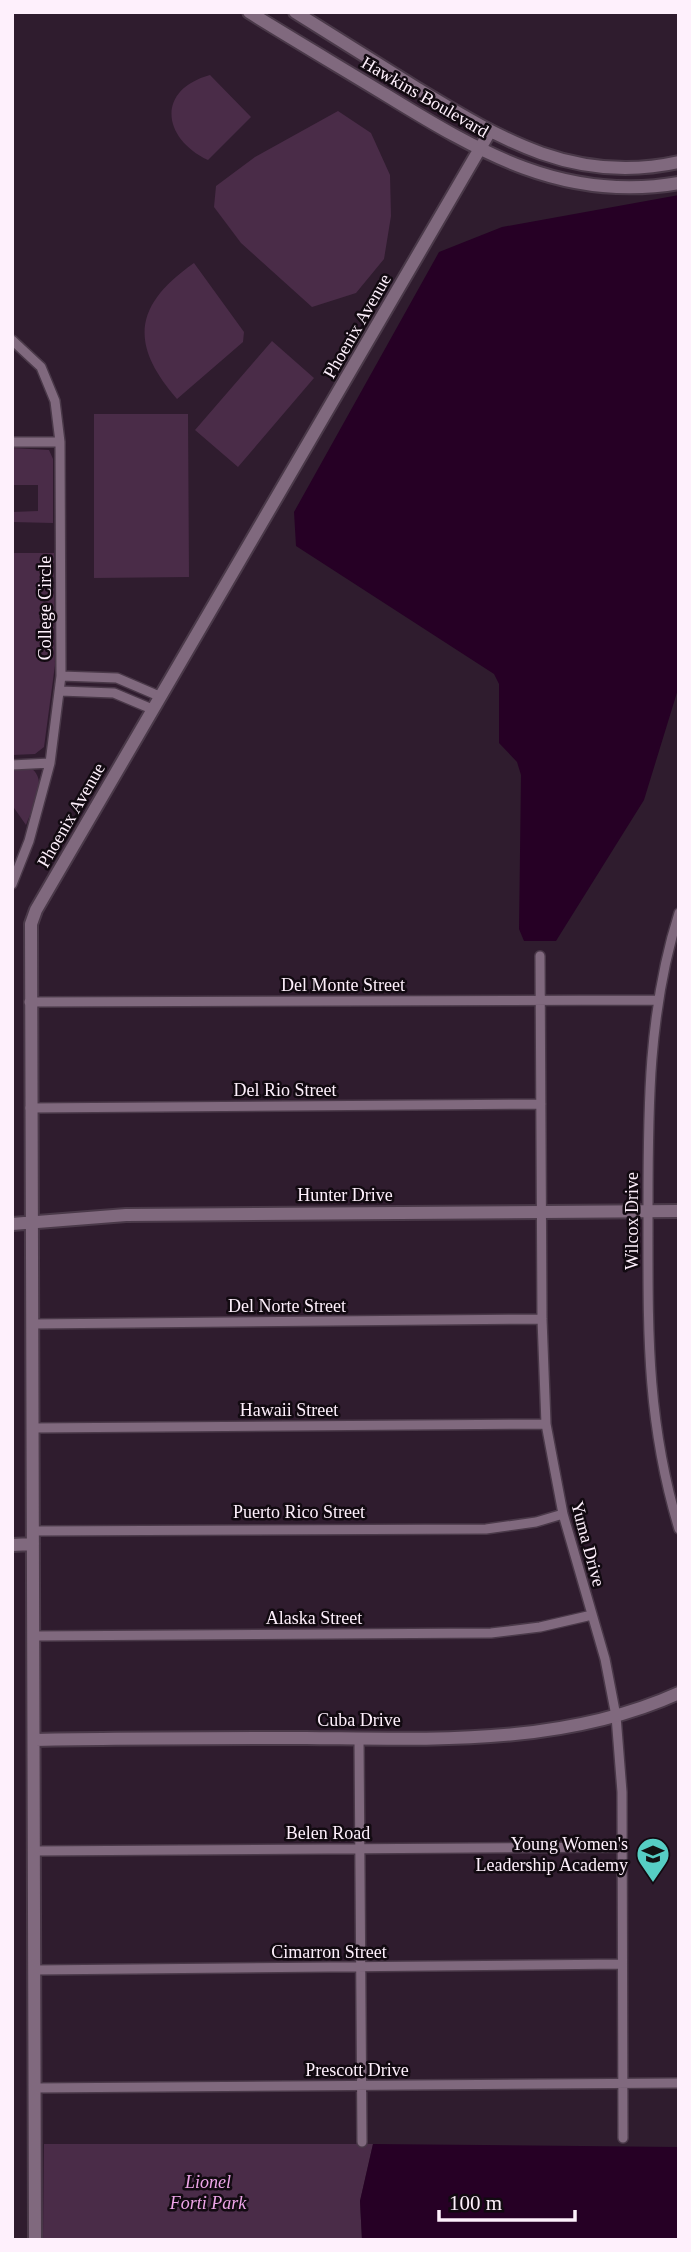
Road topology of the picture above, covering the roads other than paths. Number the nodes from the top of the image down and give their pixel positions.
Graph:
1 (249, 12) edge
2 (295, 12) edge
3 (489, 133) junction
4 (479, 149) junction
5 (679, 162) edge
6 (679, 183) edge
7 (12, 340) edge
8 (12, 442) edge
9 (60, 442) junction
10 (61, 676) junction
11 (60, 691) junction
12 (159, 696) junction
13 (152, 709) junction
14 (50, 763) junction
15 (12, 765) edge
16 (12, 884) edge
17 (679, 913) edge
18 (540, 956) dead end
19 (540, 1000) junction
20 (658, 1000) junction
21 (29, 1002) junction
22 (541, 1104) junction
23 (30, 1108) junction
24 (648, 1211) junction
25 (679, 1211) edge
26 (542, 1212) junction
27 (12, 1224) edge
28 (32, 1224) junction
29 (542, 1319) junction
30 (32, 1324) junction
31 (546, 1423) junction
32 (33, 1428) junction
33 (563, 1514) junction
34 (679, 1529) edge
35 (33, 1538) junction
36 (12, 1545) edge
37 (592, 1615) junction
38 (35, 1636) junction
39 (679, 1693) edge
40 (616, 1716) junction
41 (359, 1739) junction
42 (34, 1740) junction
43 (621, 1847) junction
44 (360, 1848) junction
45 (35, 1851) junction
46 (622, 1964) junction
47 (361, 1967) junction
48 (36, 1970) junction
49 (679, 2083) edge
50 (623, 2084) junction
51 (362, 2085) junction
52 (35, 2088) junction
53 (623, 2138) dead end
54 (362, 2142) dead end
55 (35, 2240) edge

1 - 4 street, Hawkins Boulevard
2 - 3 street, Hawkins Boulevard
3 - 4 street, Phoenix Avenue
3 - 5 street, Hawkins Boulevard
4 - 6 street, Hawkins Boulevard
4 - 12 street, Phoenix Avenue
7 - 9 street, College Circle
8 - 9 street
9 - 10 street, College Circle
10 - 11 street, College Circle
10 - 12 street
11 - 13 street
11 - 14 street, College Circle
12 - 13 street, Phoenix Avenue
13 - 21 street, Phoenix Avenue
14 - 15 street
14 - 16 street, College Circle
17 - 20 street, Wilcox Drive
18 - 19 street, Yuma Drive
19 - 20 street, Del Monte Street
19 - 21 street, Del Monte Street
19 - 22 street, Yuma Drive
20 - 24 street, Wilcox Drive
21 - 23 street, Phoenix Avenue
22 - 23 street, Del Rio Street
22 - 26 street, Yuma Drive
23 - 28 street, Phoenix Avenue
24 - 25 street, Hunter Drive
24 - 26 street, Hunter Drive
24 - 34 street, Wilcox Drive
26 - 28 street, Hunter Drive
26 - 29 street, Yuma Drive
27 - 28 street, Hunter Drive
28 - 30 street, Phoenix Avenue
29 - 30 street, Del Norte Street
29 - 31 street, Yuma Drive
30 - 32 street, Phoenix Avenue
31 - 32 street, Hawaii Street
31 - 33 street, Yuma Drive
32 - 35 street, Phoenix Avenue
33 - 35 street, Puerto Rico Street
33 - 37 street, Yuma Drive
35 - 36 street, Puerto Rico Street
35 - 38 street, Phoenix Avenue
37 - 38 street, Alaska Street
37 - 40 street, Yuma Drive
38 - 42 street, Phoenix Avenue
39 - 40 street, Cuba Drive
40 - 41 street, Cuba Drive
40 - 43 street, Yuma Drive
41 - 42 street, Cuba Drive
41 - 44 street
42 - 45 street, Phoenix Avenue
43 - 44 street, Belen Road
43 - 46 street, Yuma Drive
44 - 45 street, Belen Road
44 - 47 street
45 - 48 street, Phoenix Avenue
46 - 47 street, Cimarron Street
46 - 50 street, Yuma Drive
47 - 48 street, Cimarron Street
47 - 51 street
48 - 52 street, Phoenix Avenue
49 - 50 street, Prescott Drive
50 - 51 street, Prescott Drive
50 - 53 street, Yuma Drive
51 - 52 street, Prescott Drive
51 - 54 street
52 - 55 street, Phoenix Avenue

